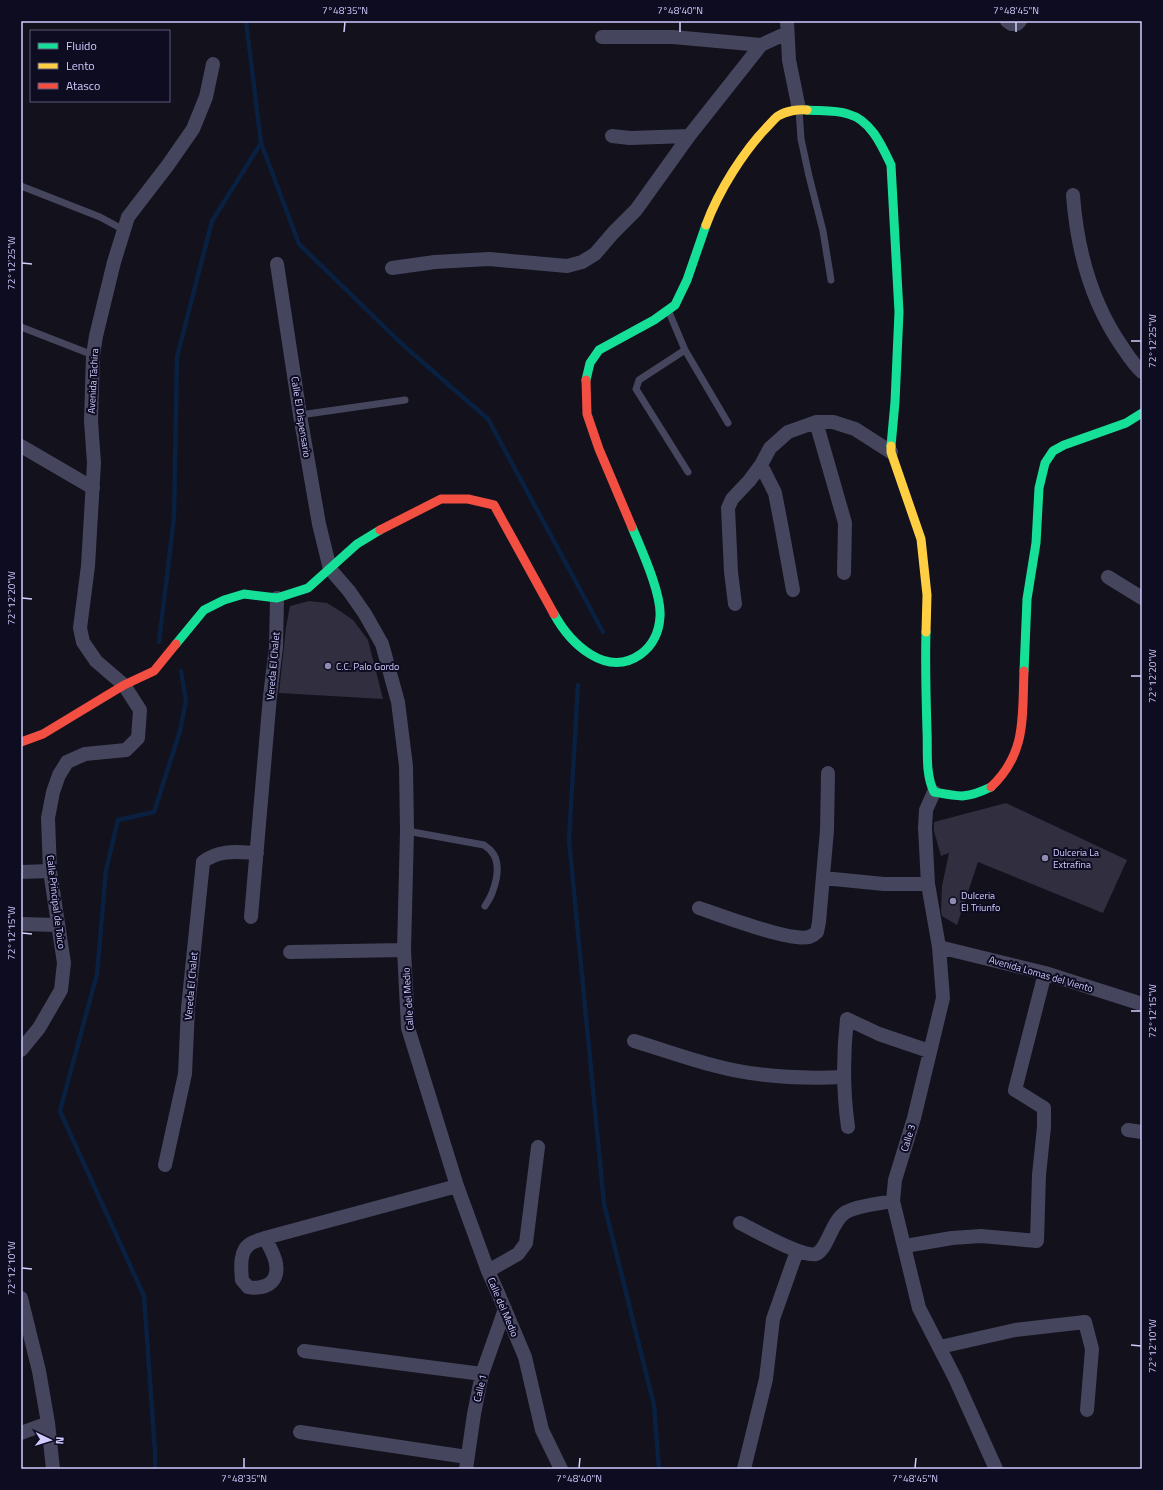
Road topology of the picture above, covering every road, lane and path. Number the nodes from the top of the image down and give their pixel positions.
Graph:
1 (1007, 21) edge
2 (1020, 21) edge
3 (787, 27) edge
4 (602, 37) dead end
5 (762, 45) junction
6 (213, 64) dead end
7 (799, 109) junction
8 (612, 136) dead end
9 (689, 136) junction
10 (21, 186) edge
11 (1073, 195) dead end
12 (124, 230) junction
13 (277, 264) dead end
14 (392, 268) dead end
15 (831, 280) dead end
16 (668, 310) junction
17 (21, 327) edge
18 (685, 350) junction
19 (93, 355) junction
20 (1142, 372) edge
21 (405, 400) dead end
22 (1142, 413) edge
23 (300, 415) junction
24 (816, 422) junction
25 (728, 423) dead end
26 (21, 446) edge
27 (891, 452) junction
28 (761, 465) junction
29 (688, 472) dead end
30 (93, 488) junction
31 (330, 569) junction
32 (844, 572) dead end
33 (1108, 577) dead end
34 (793, 590) dead end
35 (277, 598) junction
36 (1142, 598) edge
37 (735, 604) dead end
38 (124, 685) junction
39 (21, 742) edge
40 (828, 773) dead end
41 (934, 792) junction
42 (407, 831) junction
43 (257, 853) junction
44 (50, 871) junction
45 (21, 872) edge
46 (823, 878) junction
47 (928, 884) junction
48 (485, 906) dead end
49 (699, 908) dead end
50 (251, 917) dead end
51 (21, 924) edge
52 (58, 925) junction
53 (939, 947) junction
54 (404, 950) junction
55 (290, 952) dead end
56 (1045, 973) junction
57 (1142, 1004) edge
58 (634, 1041) dead end
59 (21, 1050) edge
60 (929, 1051) junction
61 (844, 1077) junction
62 (848, 1127) dead end
63 (538, 1147) dead end
64 (165, 1165) dead end
65 (457, 1186) junction
66 (893, 1201) junction
67 (740, 1223) dead end
68 (265, 1238) dead end
69 (905, 1246) junction
70 (797, 1251) junction
71 (488, 1271) junction
72 (21, 1298) edge
73 (505, 1309) junction
74 (22, 1312) edge
75 (940, 1347) junction
76 (304, 1351) dead end
77 (482, 1374) junction
78 (1087, 1410) dead end
79 (48, 1423) junction
80 (300, 1432) dead end
81 (21, 1433) edge
82 (466, 1463) edge
83 (53, 1469) edge
84 (561, 1469) edge
85 (744, 1469) edge
86 (996, 1469) edge

1 - 2 street
3 - 5 street
3 - 7 street
4 - 5 street
5 - 9 street
6 - 12 street, Avenida Táchira
7 - 15 lane
7 - 16 main road
7 - 27 main road
8 - 9 street
9 - 14 street
10 - 12 lane
11 - 20 street
12 - 19 street, Avenida Táchira
13 - 23 street, Calle El Dispensario
16 - 18 lane
16 - 31 main road
17 - 19 lane
18 - 25 lane
18 - 29 lane
19 - 30 street, Avenida Táchira
21 - 23 lane
22 - 41 main road
23 - 31 street, Calle El Dispensario
24 - 27 street
24 - 28 street
24 - 32 street
26 - 30 street
27 - 41 main road
28 - 34 street
28 - 37 street
30 - 38 street, Avenida Táchira
31 - 35 main road
31 - 42 street, Calle del Medio
33 - 36 street
35 - 38 main road
35 - 43 street, Vereda El Chalet
38 - 39 main road
38 - 44 street, Calle Principal de Toico
40 - 46 street
41 - 47 street, Calle 3
42 - 48 lane
42 - 54 street, Calle del Medio
43 - 50 street, Vereda El Chalet
43 - 64 street, Vereda El Chalet
44 - 45 street
44 - 52 street, Calle Principal de Toico
46 - 47 street
46 - 49 street
47 - 53 street, Calle 3
51 - 52 street
52 - 59 street, Calle Principal de Toico
53 - 56 street, Avenida Lomas del Viento
53 - 60 street, Calle 3
54 - 55 street
54 - 65 street, Calle del Medio
56 - 57 street, Avenida Lomas del Viento
56 - 69 street
58 - 61 street
60 - 61 street
60 - 66 street, Calle 3
61 - 62 street
63 - 71 street
65 - 68 street
65 - 71 street, Calle del Medio
66 - 69 street, Calle 3
66 - 70 street
67 - 70 street
69 - 75 street, Calle 3
70 - 85 street
71 - 73 street, Calle del Medio
72 - 74 street
73 - 77 street, Calle 1
73 - 84 street, Calle del Medio
74 - 79 street
75 - 78 street
75 - 86 street, Calle 3
76 - 77 street
77 - 82 street, Calle 1
79 - 81 street
79 - 83 street
80 - 82 street

